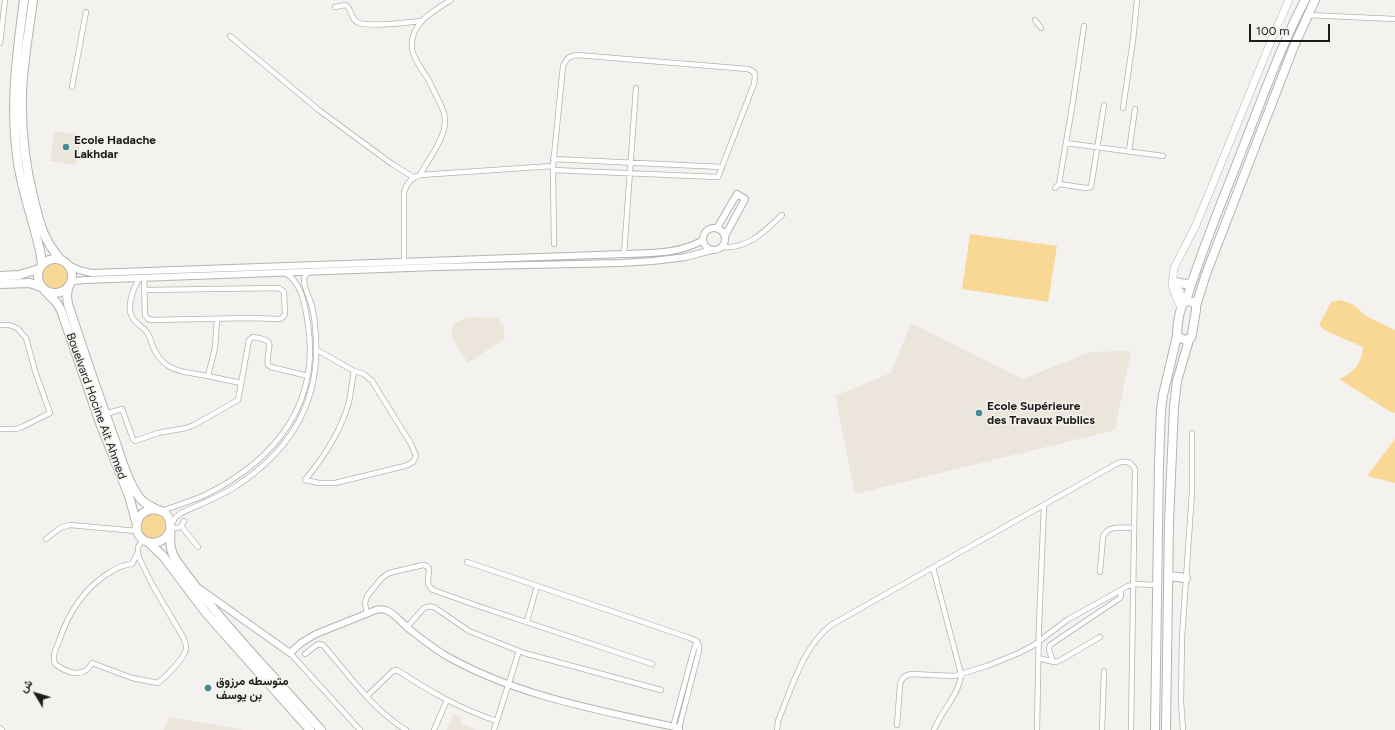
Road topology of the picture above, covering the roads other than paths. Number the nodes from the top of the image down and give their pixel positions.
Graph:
1 (5, 0) edge
2 (24, 0) edge
3 (33, 0) edge
4 (451, 0) edge
5 (1137, 0) edge
6 (1289, 0) edge
7 (1305, 0) edge
8 (1315, 0) edge
9 (334, 7) dead end
10 (86, 12) dead end
11 (1307, 15) junction
12 (1395, 19) edge
13 (1035, 20) dead end
14 (422, 21) junction
15 (1084, 26) dead end
16 (1041, 28) dead end
17 (230, 36) dead end
18 (0, 43) edge
19 (72, 87) dead end
20 (636, 88) dead end
21 (1104, 105) dead end
22 (1123, 108) dead end
23 (1135, 109) dead end
24 (1066, 143) junction
25 (1098, 147) junction
26 (1129, 151) junction
27 (1163, 156) dead end
28 (553, 159) junction
29 (630, 163) junction
30 (722, 167) junction
31 (553, 168) junction
32 (630, 173) junction
33 (420, 175) junction
34 (414, 177) junction
35 (782, 215) dead end
36 (717, 228) junction
37 (725, 236) junction
38 (703, 240) junction
39 (554, 244) dead end
40 (723, 247) junction
41 (712, 250) junction
42 (624, 254) junction
43 (404, 261) junction
44 (64, 263) junction
45 (40, 267) junction
46 (285, 272) junction
47 (308, 272) junction
48 (0, 276) edge
49 (142, 278) junction
50 (1174, 279) junction
51 (1191, 283) junction
52 (0, 284) edge
53 (69, 285) junction
54 (43, 289) junction
55 (145, 290) junction
56 (1184, 304) junction
57 (1196, 306) junction
58 (217, 319) junction
59 (0, 325) edge
60 (1177, 336) junction
61 (1189, 340) junction
62 (317, 350) junction
63 (354, 371) junction
64 (208, 376) junction
65 (308, 376) junction
66 (241, 383) junction
67 (105, 414) junction
68 (0, 429) edge
69 (1192, 433) dead end
70 (1044, 505) junction
71 (159, 510) junction
72 (184, 521) dead end
73 (182, 527) junction
74 (137, 528) junction
75 (170, 528) junction
76 (1134, 528) junction
77 (46, 539) dead end
78 (146, 541) junction
79 (198, 547) dead end
80 (138, 552) junction
81 (466, 562) dead end
82 (933, 568) junction
83 (1100, 572) dead end
84 (1169, 576) junction
85 (1186, 578) junction
86 (192, 583) junction
87 (1134, 584) junction
88 (1157, 585) junction
89 (537, 586) junction
90 (1121, 590) junction
91 (367, 614) junction
92 (527, 621) junction
93 (408, 627) junction
94 (1100, 637) dead end
95 (1039, 642) junction
96 (519, 651) junction
97 (290, 653) junction
98 (305, 654) dead end
99 (1038, 658) junction
100 (1052, 662) junction
101 (652, 664) dead end
102 (1104, 671) dead end
103 (961, 674) junction
104 (509, 684) junction
105 (661, 690) dead end
106 (368, 696) junction
107 (447, 700) junction
108 (497, 721) junction
109 (897, 725) dead end
110 (676, 729) edge
111 (310, 730) edge
112 (321, 730) edge
113 (360, 730) edge
114 (406, 730) edge
115 (434, 730) edge
116 (494, 730) edge
117 (777, 730) edge
118 (934, 730) edge
119 (1037, 730) edge
120 (1102, 730) edge
121 (1131, 730) edge
122 (1155, 730) edge
123 (1166, 730) edge
124 (1183, 730) edge

1 - 18 street
2 - 45 main road
3 - 44 main road
4 - 14 street
5 - 22 street
6 - 50 main road
7 - 51 main road
8 - 11 main road
9 - 14 street
10 - 19 street
11 - 12 street
11 - 57 main road
13 - 16 street
14 - 33 street
15 - 24 street
17 - 34 street
20 - 29 street
21 - 25 street
23 - 26 street
24 - 25 street
24 - 25 street
25 - 26 street
26 - 27 street
28 - 29 street
28 - 30 street
28 - 31 street
29 - 30 street
29 - 32 street
30 - 32 street
31 - 32 street
31 - 33 street
31 - 39 street
32 - 42 street
33 - 34 street
34 - 43 street
35 - 40 street
36 - 37 street
36 - 37 street
36 - 38 street
37 - 40 street
38 - 41 street
38 - 42 street
40 - 41 street
41 - 47 street
42 - 43 street
43 - 44 street
44 - 45 main road
44 - 53 main road
45 - 48 main road
45 - 54 main road
46 - 47 street
46 - 49 street
46 - 65 street
47 - 62 street
49 - 53 street
49 - 55 street
49 - 64 street
50 - 51 main road
50 - 56 main road
51 - 56 main road
52 - 54 main road
53 - 54 main road
53 - 67 main road
54 - 74 main road, Bouelvard Hocine Ait Ahmed
55 - 58 street
55 - 58 street
56 - 57 main road
56 - 60 main road
57 - 61 main road
58 - 64 street
59 - 68 street
60 - 61 main road
60 - 88 main road
61 - 84 main road
62 - 63 street
62 - 75 street
63 - 63 street
64 - 66 street
65 - 66 street
65 - 71 street
66 - 67 street
67 - 71 main road
69 - 85 street
70 - 76 street
70 - 82 street
70 - 95 street
71 - 74 main road
71 - 75 main road
72 - 73 street
73 - 75 street
73 - 79 street
74 - 77 street
74 - 78 main road
75 - 78 main road
75 - 86 main road
76 - 83 street
76 - 87 street
78 - 80 street
78 - 111 main road
80 - 80 street
81 - 89 street
82 - 103 street
82 - 117 street
84 - 85 main road
84 - 123 main road
85 - 124 street
86 - 97 street
86 - 112 main road
87 - 88 street
87 - 90 street
87 - 121 street
88 - 122 main road
89 - 92 street
89 - 110 street
90 - 95 street
90 - 100 street
91 - 92 street
91 - 93 street
91 - 97 street
92 - 101 street
93 - 96 street
93 - 104 street
94 - 100 street
95 - 99 street
95 - 103 street
96 - 104 street
96 - 105 street
97 - 113 street
98 - 106 street
99 - 100 street
99 - 119 street
102 - 120 street
103 - 109 street
103 - 118 street
104 - 108 street
104 - 110 street
106 - 107 street
106 - 114 street
107 - 108 street
107 - 115 street
108 - 116 street

